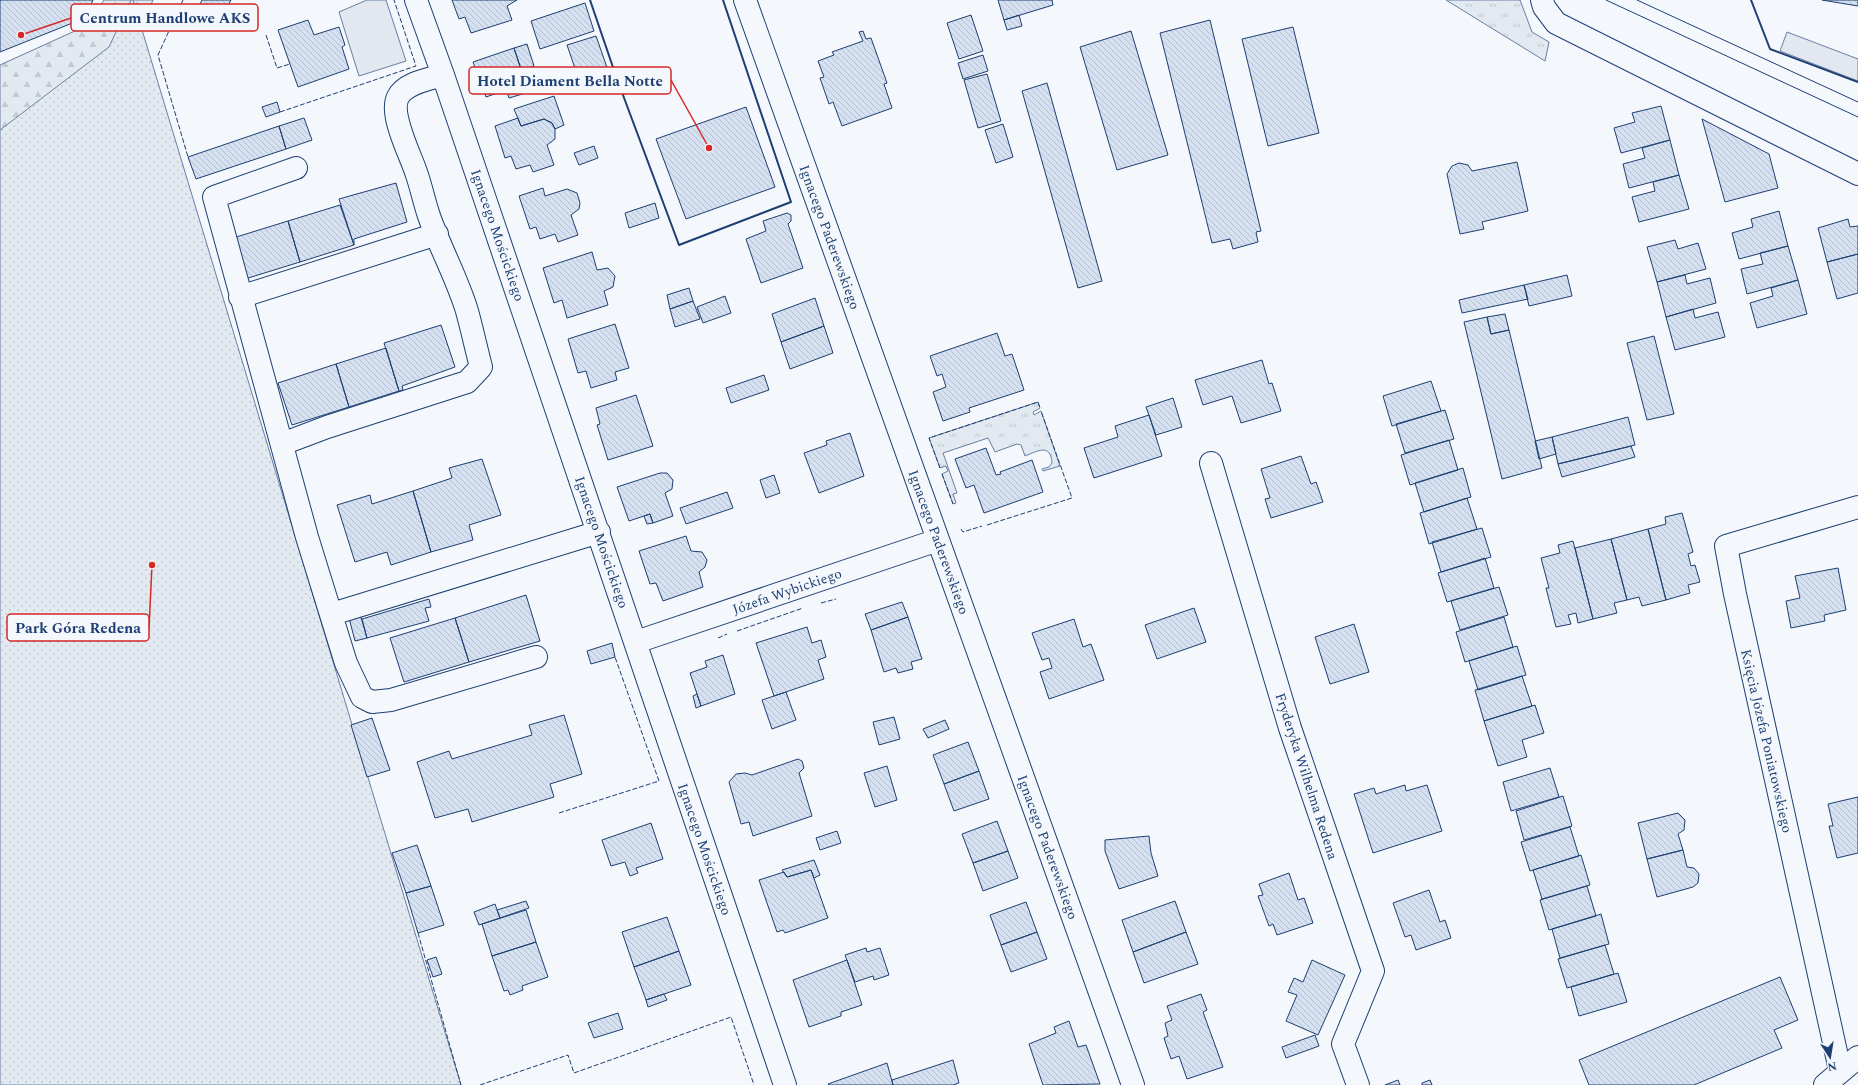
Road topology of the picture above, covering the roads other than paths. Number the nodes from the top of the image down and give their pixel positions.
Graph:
1 (416, 0) edge
2 (745, 0) edge
3 (1542, 0) edge
4 (443, 75) junction
5 (296, 168) dead end
6 (1858, 174) edge
7 (437, 234) junction
8 (240, 297) junction
9 (282, 444) junction
10 (1210, 462) dead end
11 (1858, 507) edge
12 (599, 532) junction
13 (938, 540) junction
14 (332, 614) junction
15 (636, 642) junction
16 (536, 657) dead end
17 (1858, 1057) edge
18 (1833, 1078) edge
19 (785, 1085) edge
20 (1133, 1085) edge
21 (1358, 1085) edge

1 - 4 street, Ignacego Mościckiego
2 - 13 street, Ignacego Paderewskiego
3 - 6 street
4 - 7 street
4 - 12 street, Ignacego Mościckiego
5 - 8 street
7 - 8 street
7 - 9 street
8 - 9 street
9 - 14 street
10 - 21 street, Fryderyka Wilhelma Redena
11 - 18 street, Księcia Józefa Poniatowskiego
12 - 14 street
12 - 15 street, Ignacego Mościckiego
13 - 15 street, Józefa Wybickiego
13 - 20 street, Ignacego Paderewskiego
14 - 16 street
15 - 19 street, Ignacego Mościckiego
17 - 18 street

